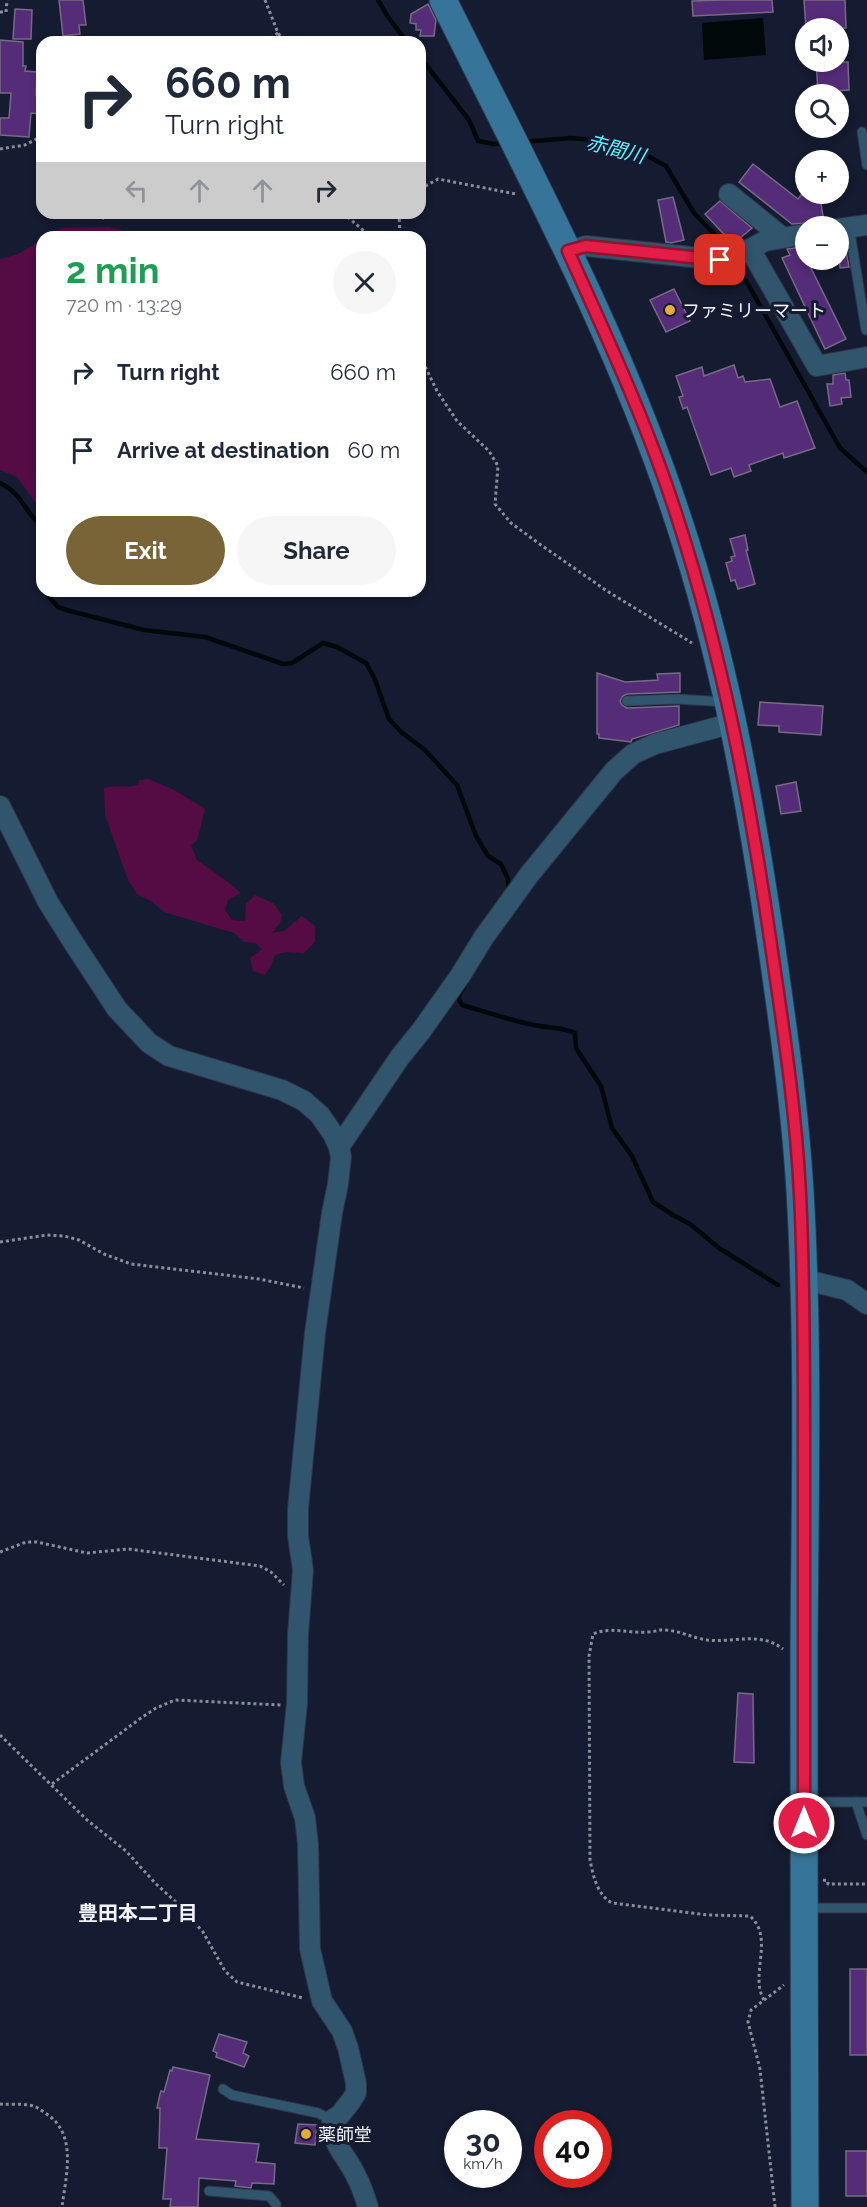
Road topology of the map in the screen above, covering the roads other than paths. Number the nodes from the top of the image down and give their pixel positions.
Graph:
1 (443, 0) edge
2 (862, 132) dead end
3 (867, 165) edge
4 (729, 194) dead end
5 (851, 227) edge
6 (795, 235) edge
7 (782, 237) junction
8 (568, 251) junction
9 (736, 255) junction
10 (866, 330) edge
11 (867, 357) edge
12 (627, 701) dead end
13 (731, 713) junction
14 (0, 806) edge
15 (339, 1147) junction
16 (802, 1279) junction
17 (867, 1304) edge
18 (804, 1802) junction
19 (856, 1802) junction
20 (867, 1802) edge
21 (867, 1835) edge
22 (804, 1908) junction
23 (867, 1908) edge
24 (223, 2089) dead end
25 (332, 2120) junction
26 (209, 2192) dead end
27 (276, 2207) edge
28 (368, 2207) edge
29 (805, 2207) edge

1 - 8 street
2 - 3 lane
4 - 7 street
5 - 10 lane
6 - 7 street
7 - 9 street
8 - 9 street
8 - 13 street
9 - 11 street
12 - 13 lane
13 - 15 street
13 - 16 street
14 - 15 street
15 - 25 street
16 - 17 street
16 - 18 street
18 - 19 lane
18 - 22 street
19 - 20 lane
19 - 21 lane
22 - 23 lane
22 - 29 street
24 - 25 lane
25 - 28 street
26 - 27 lane

